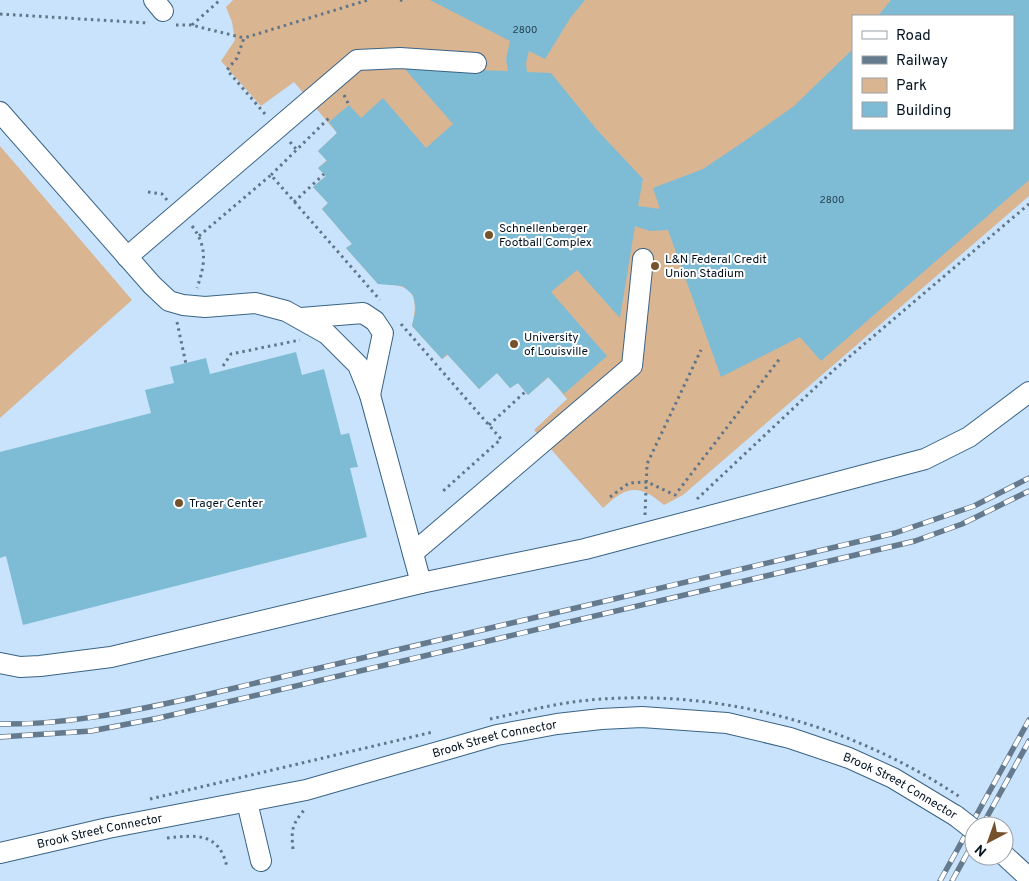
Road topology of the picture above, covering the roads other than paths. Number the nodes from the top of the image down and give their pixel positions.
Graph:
1 (476, 63) dead end
2 (0, 112) edge
3 (127, 257) junction
4 (643, 259) dead end
5 (301, 318) junction
6 (1029, 392) edge
7 (370, 395) junction
8 (413, 553) junction
9 (421, 583) junction
10 (0, 663) edge
11 (247, 802) junction
12 (965, 816) edge
13 (0, 853) edge
14 (261, 861) dead end
15 (1014, 864) edge
16 (1029, 878) edge

1 - 3 street
2 - 3 street
3 - 5 street
4 - 8 street
5 - 7 street
5 - 7 street
6 - 9 street
7 - 8 street
8 - 9 street
9 - 10 street
11 - 12 street, Brook Street Connector, bridge
11 - 13 street, Brook Street Connector
11 - 14 street
15 - 16 street

